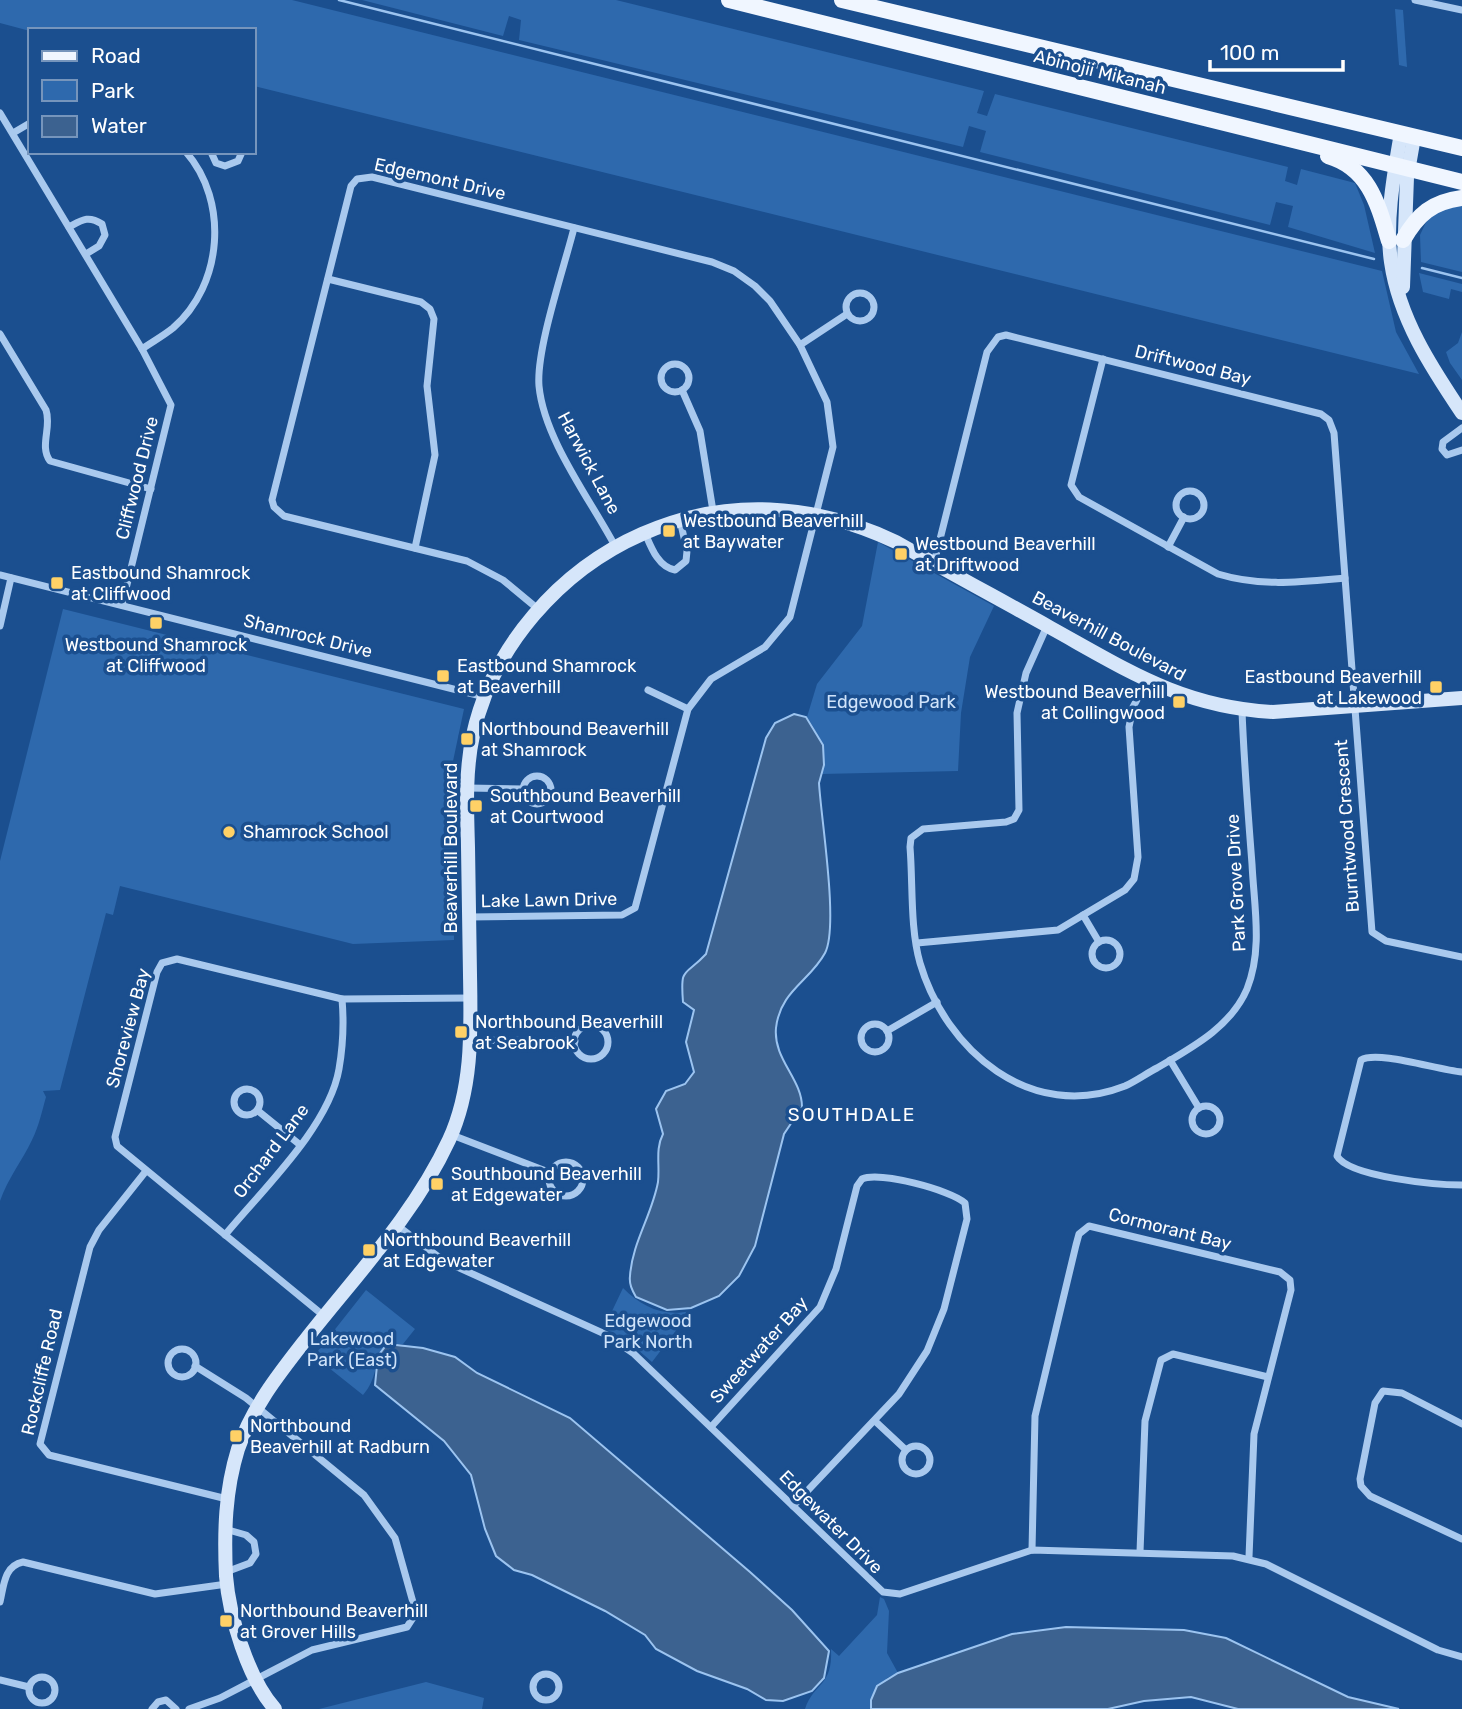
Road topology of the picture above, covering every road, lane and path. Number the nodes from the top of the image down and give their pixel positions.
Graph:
1 (729, 0) edge
2 (844, 0) edge
3 (1415, 0) edge
4 (761, 4) edge
5 (1462, 10) edge
6 (0, 113) edge
7 (28, 124) edge
8 (13, 133) junction
9 (1408, 135) junction
10 (1291, 139) junction
11 (1462, 148) edge
12 (188, 154) edge
13 (241, 154) edge
14 (212, 155) edge
15 (199, 167) junction
16 (1402, 167) junction
17 (1462, 182) edge
18 (1462, 198) edge
19 (69, 227) junction
20 (574, 228) junction
21 (1396, 240) junction
22 (86, 254) junction
23 (328, 279) junction
24 (848, 314) dead end
25 (0, 334) edge
26 (800, 345) junction
27 (142, 349) junction
28 (1103, 359) junction
29 (682, 390) junction
30 (1462, 413) edge
31 (1462, 428) edge
32 (1462, 450) edge
33 (151, 489) junction
34 (713, 511) junction
35 (818, 514) junction
36 (1184, 517) dead end
37 (680, 519) junction
38 (645, 533) junction
39 (615, 546) junction
40 (1168, 547) junction
41 (415, 548) junction
42 (934, 564) junction
43 (0, 575) edge
44 (11, 578) junction
45 (1345, 578) junction
46 (122, 605) junction
47 (538, 609) junction
48 (0, 626) edge
49 (1047, 626) junction
50 (1147, 681) junction
51 (648, 690) dead end
52 (485, 697) junction
53 (1462, 698) edge
54 (1354, 707) junction
55 (688, 709) junction
56 (1242, 710) junction
57 (467, 788) junction
58 (523, 789) junction
59 (1083, 915) junction
60 (469, 917) junction
61 (1099, 942) dead end
62 (917, 943) junction
63 (1462, 957) edge
64 (471, 998) junction
65 (342, 999) junction
66 (937, 1002) junction
67 (887, 1031) dead end
68 (470, 1040) junction
69 (575, 1041) junction
70 (1170, 1060) junction
71 (1462, 1072) edge
72 (1199, 1108) dead end
73 (257, 1110) dead end
74 (452, 1135) junction
75 (299, 1144) junction
76 (146, 1171) junction
77 (551, 1173) junction
78 (1462, 1185) edge
79 (398, 1226) junction
80 (225, 1235) junction
81 (324, 1316) junction
82 (195, 1366) dead end
83 (1268, 1377) junction
84 (258, 1408) junction
85 (875, 1421) junction
86 (1462, 1424) edge
87 (711, 1427) junction
88 (906, 1450) dead end
89 (227, 1499) junction
90 (793, 1506) junction
91 (224, 1529) junction
92 (1462, 1539) edge
93 (1031, 1550) junction
94 (1140, 1552) junction
95 (1249, 1558) junction
96 (227, 1578) junction
97 (0, 1602) edge
98 (1462, 1657) edge
99 (256, 1678) junction
100 (0, 1680) edge
101 (29, 1687) dead end
102 (542, 1699) dead end
103 (272, 1707) edge
104 (152, 1709) edge
105 (176, 1709) edge
106 (189, 1709) edge
107 (540, 1709) edge

1 - 4 main road, Abinojii Mikanah
2 - 9 main road, Abinojii Mikanah
3 - 5 street
4 - 10 main road, Abinojii Mikanah
6 - 8 street, Cliffwood Drive
7 - 8 street
8 - 19 street, Cliffwood Drive
9 - 11 main road, Abinojii Mikanah
9 - 16 street
10 - 16 main road, Abinojii Mikanah
10 - 21 main road
12 - 15 street
13 - 14 street
14 - 15 street
15 - 27 street
16 - 17 main road, Abinojii Mikanah
16 - 21 street
18 - 21 main road
19 - 22 street, Cliffwood Drive
19 - 22 street
20 - 23 street, Edgemont Drive
20 - 26 street, Edgemont Drive
20 - 39 street, Harwick Lane
21 - 30 street
22 - 27 street, Cliffwood Drive
23 - 41 street
23 - 41 street, Edgemont Drive
24 - 26 street
25 - 33 street
26 - 35 street, Edgemont Drive
27 - 33 street, Cliffwood Drive
28 - 40 street
28 - 42 street, Driftwood Bay
28 - 45 street, Driftwood Bay
29 - 29 street
29 - 34 street
31 - 32 street
33 - 46 street, Cliffwood Drive
34 - 35 street, Beaverhill Boulevard
34 - 37 street, Beaverhill Boulevard
35 - 42 street, Beaverhill Boulevard
35 - 55 street, Lake Lawn Drive
36 - 40 street
37 - 38 street, Beaverhill Boulevard
37 - 38 street
38 - 39 street, Beaverhill Boulevard
39 - 47 street, Beaverhill Boulevard
40 - 45 street
41 - 47 street, Edgemont Drive
42 - 49 street, Beaverhill Boulevard
43 - 44 street, Shamrock Drive
44 - 46 street, Shamrock Drive
44 - 48 street
45 - 54 street, Driftwood Bay
46 - 52 street, Shamrock Drive
47 - 52 street, Beaverhill Boulevard
49 - 50 street, Beaverhill Boulevard
49 - 62 street, Park Grove Drive
50 - 56 street, Beaverhill Boulevard
50 - 59 street
51 - 55 street
52 - 57 street, Beaverhill Boulevard
53 - 54 street, Beaverhill Boulevard
54 - 56 street, Beaverhill Boulevard
54 - 63 street, Burntwood Crescent
55 - 60 street, Lake Lawn Drive
56 - 70 street, Park Grove Drive
57 - 58 street
57 - 60 street, Beaverhill Boulevard
58 - 58 street
59 - 61 street
59 - 62 street
60 - 64 street, Beaverhill Boulevard
62 - 66 street, Park Grove Drive
64 - 65 street, Shoreview Bay
64 - 68 street, Beaverhill Boulevard
65 - 75 street, Orchard Lane
65 - 76 street, Shoreview Bay
66 - 67 street
66 - 70 street, Park Grove Drive
68 - 69 street
68 - 74 street, Beaverhill Boulevard
69 - 69 street
70 - 72 street
71 - 78 street
73 - 75 street
74 - 77 street
74 - 79 street, Beaverhill Boulevard
75 - 80 street, Orchard Lane
76 - 80 street, Shoreview Bay
76 - 89 street, Rockcliffe Road
77 - 77 street
79 - 81 street, Beaverhill Boulevard
79 - 87 street, Edgewater Drive
80 - 81 street, Shoreview Bay
81 - 84 street, Beaverhill Boulevard
82 - 84 street
83 - 93 street, Cormorant Bay
83 - 94 street
83 - 95 street, Cormorant Bay
84 - 89 street, Beaverhill Boulevard
84 - 99 street
85 - 87 street, Sweetwater Bay
85 - 88 street
85 - 90 street, Sweetwater Bay
86 - 92 street
87 - 90 street, Edgewater Drive
89 - 91 street, Beaverhill Boulevard
90 - 93 street, Edgewater Drive
91 - 96 street, Beaverhill Boulevard
91 - 96 street
93 - 94 street, Edgewater Drive
94 - 95 street, Edgewater Drive
95 - 98 street, Edgewater Drive
96 - 97 street
96 - 99 street, Beaverhill Boulevard
99 - 103 street, Beaverhill Boulevard
99 - 106 street
100 - 101 street
102 - 107 street
104 - 105 street

